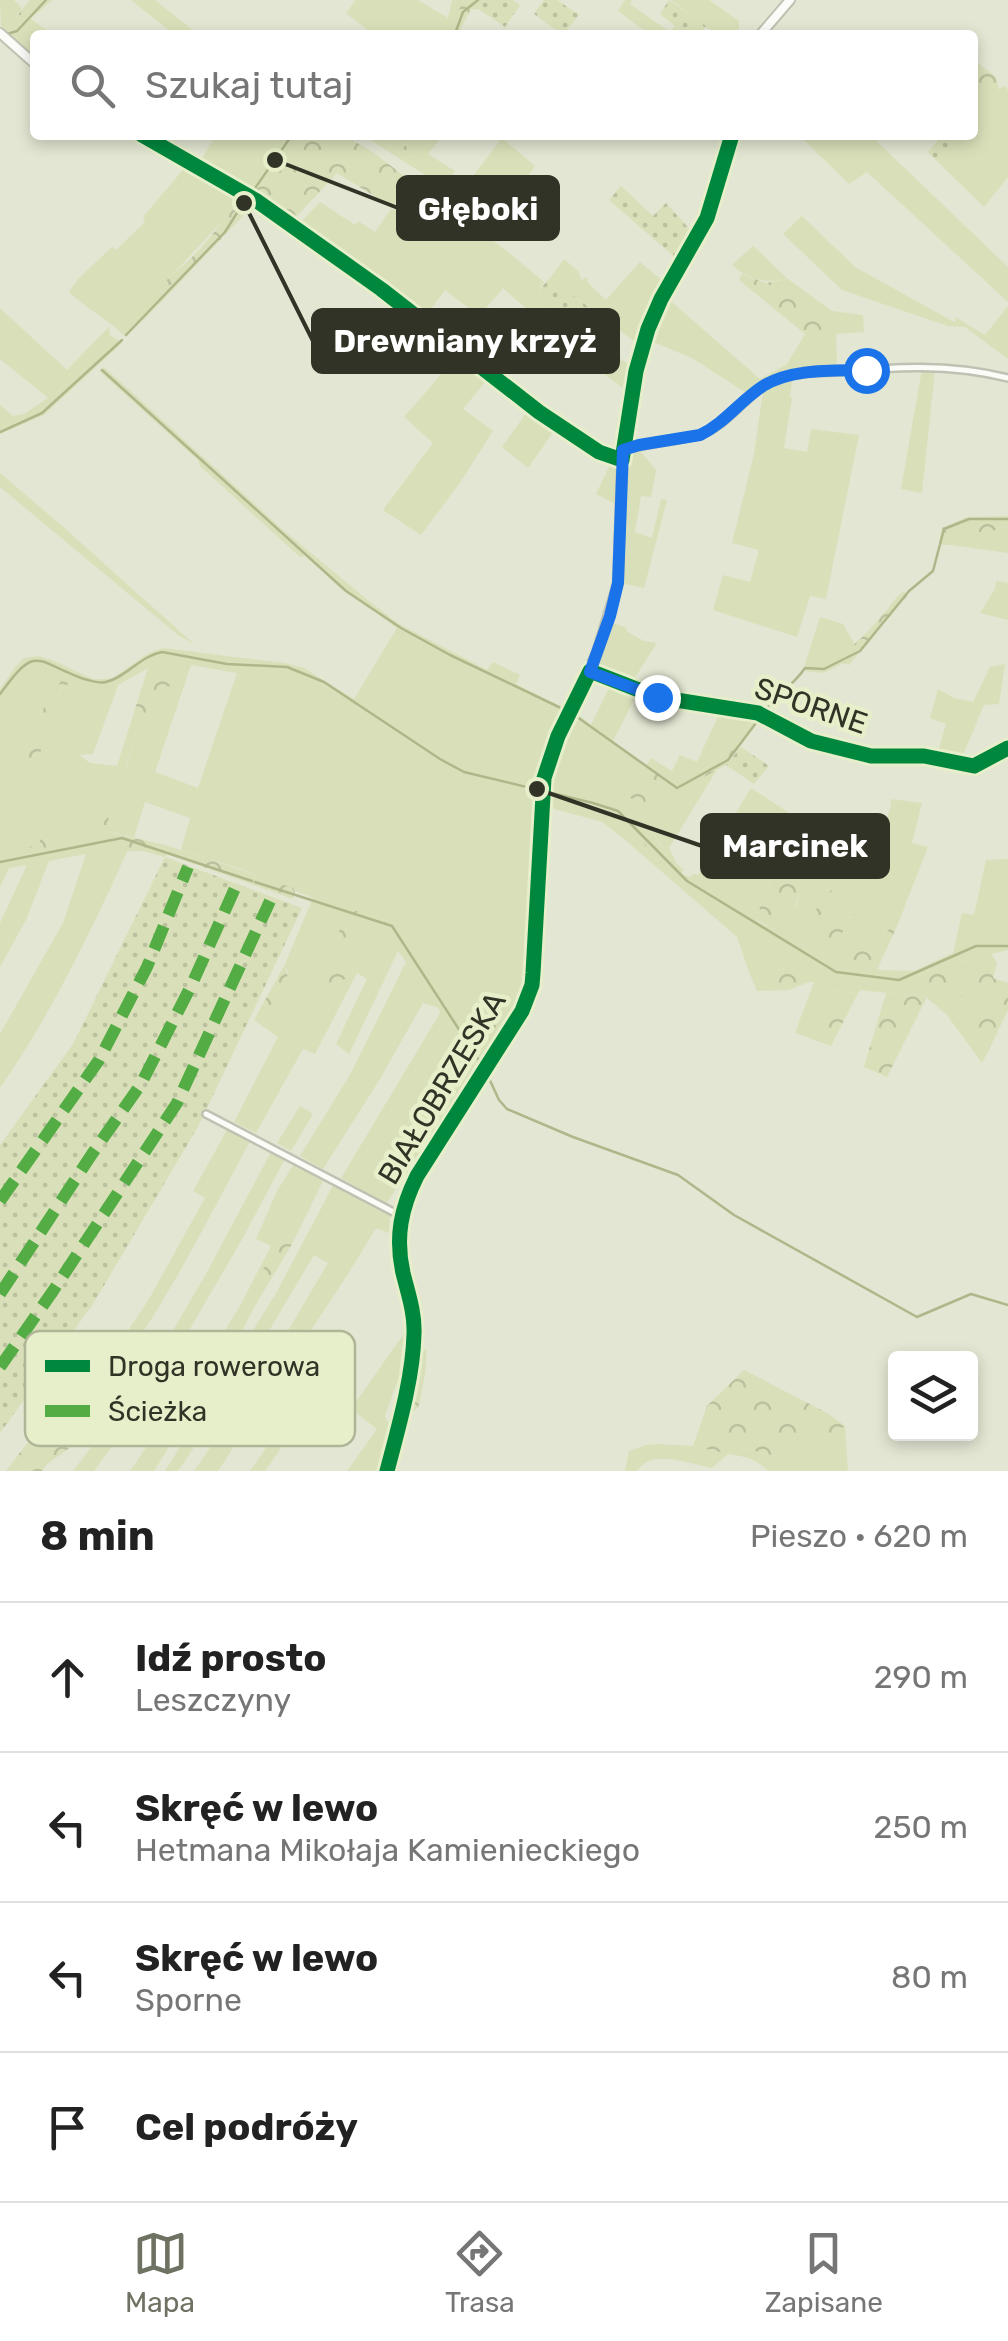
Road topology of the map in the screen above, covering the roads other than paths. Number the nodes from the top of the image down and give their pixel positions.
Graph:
1 (790, 0) edge
2 (764, 30) edge
3 (0, 33) edge
4 (30, 60) edge
5 (151, 140) edge
6 (731, 140) edge
7 (1008, 378) edge
8 (623, 455) junction
9 (592, 672) junction
10 (1008, 748) edge
11 (206, 1114) dead end
12 (401, 1216) junction
13 (387, 1471) edge

1 - 2 street
3 - 4 street
5 - 8 street
6 - 8 street, BIAŁOBRZESKA
7 - 8 street
8 - 9 street, BIAŁOBRZESKA
9 - 10 street, SPORNE
9 - 12 street, BIAŁOBRZESKA
11 - 12 street
12 - 13 street, BIAŁOBRZESKA

